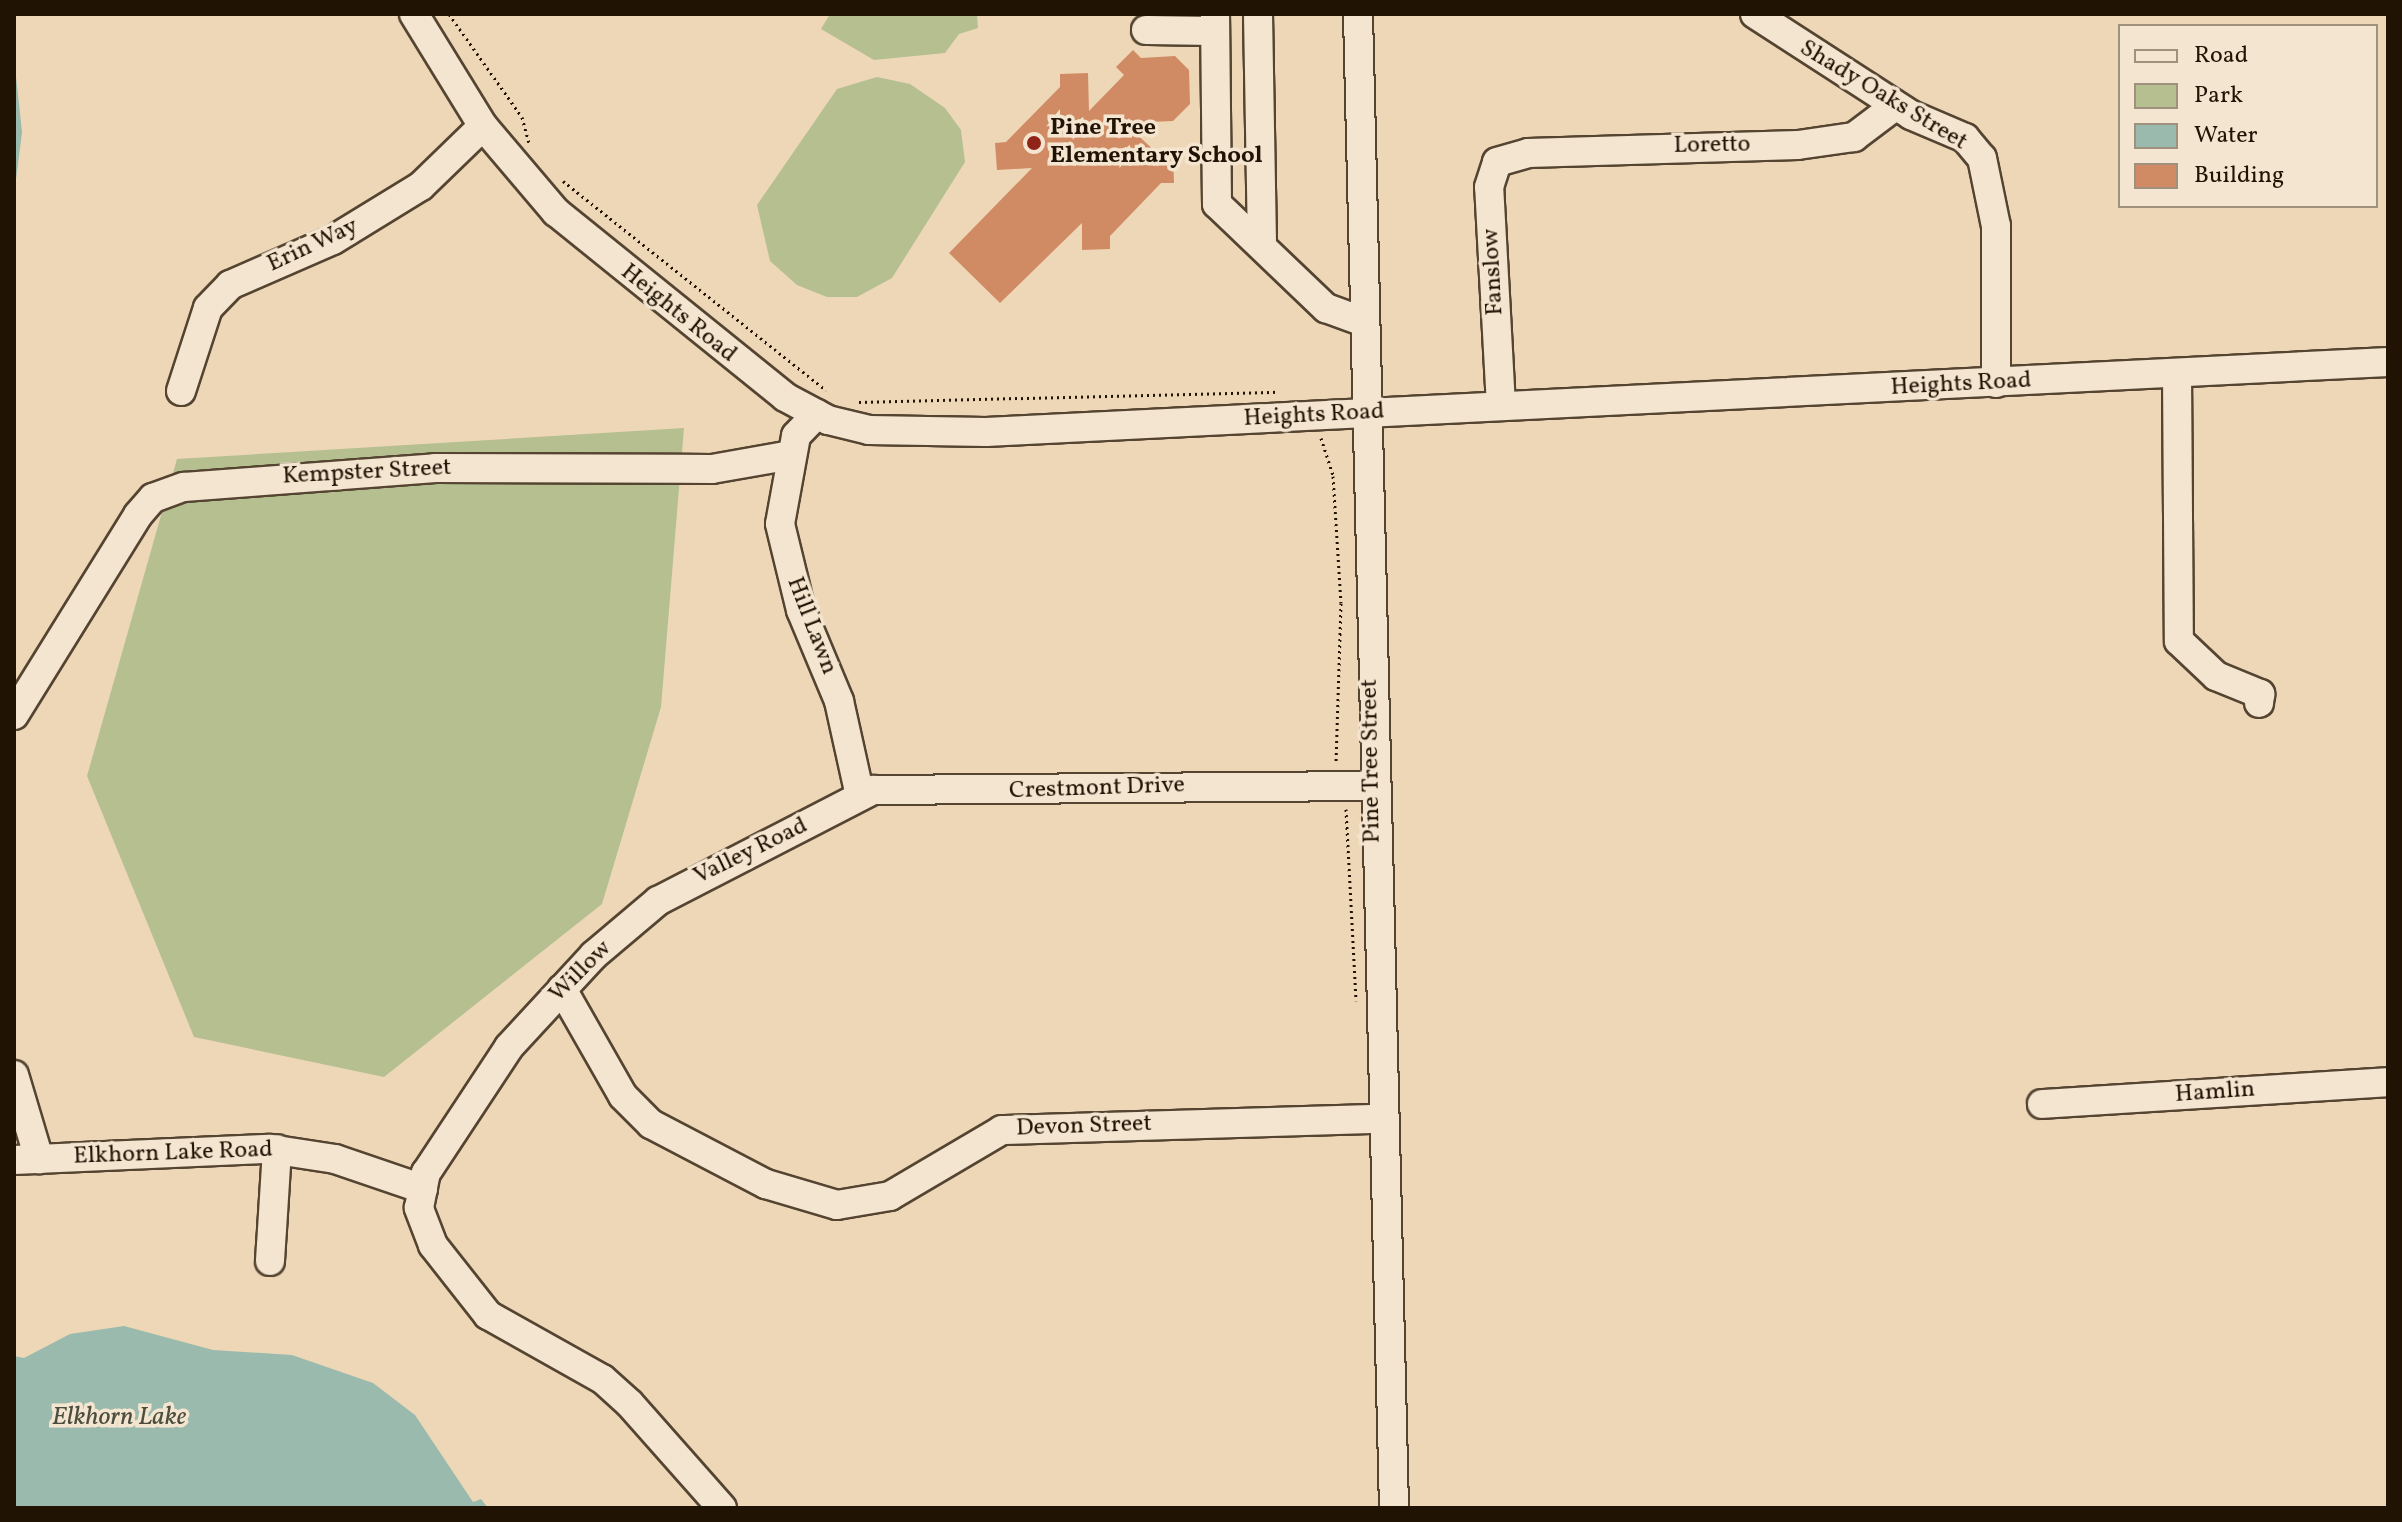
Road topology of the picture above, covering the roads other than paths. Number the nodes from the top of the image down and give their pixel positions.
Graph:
1 (414, 14) edge
2 (1258, 14) edge
3 (1358, 14) edge
4 (1755, 14) edge
5 (1215, 22) edge
6 (1146, 30) dead end
7 (1895, 106) junction
8 (483, 126) junction
9 (1519, 156) joint
10 (1262, 245) junction
11 (1362, 321) junction
12 (2388, 362) edge
13 (2177, 373) junction
14 (1996, 383) junction
15 (181, 391) dead end
16 (827, 406) junction
17 (1501, 406) junction
18 (1364, 414) junction
19 (791, 455) junction
20 (2259, 703) dead end
21 (14, 715) edge
22 (1373, 786) junction
23 (860, 796) junction
24 (828, 815) joint
25 (676, 890) joint
26 (562, 989) junction
27 (14, 1075) edge
28 (2388, 1082) edge
29 (2042, 1104) dead end
30 (1382, 1119) junction
31 (277, 1149) junction
32 (26, 1159) edge
33 (423, 1189) junction
34 (270, 1261) dead end
35 (722, 1508) edge
36 (1394, 1508) edge

1 - 8 street, Heights Road
2 - 10 street
3 - 11 street, Pine Tree Street
4 - 7 street, Shady Oaks Street
5 - 6 street
5 - 10 street
7 - 9 street, Loretto
7 - 14 street, Shady Oaks Street
8 - 15 street, Erin Way
8 - 16 street, Heights Road
9 - 17 street, Fanslow
10 - 11 street
11 - 18 street, Pine Tree Street
12 - 13 street, Heights Road
13 - 14 street, Heights Road
13 - 20 street
14 - 17 street, Heights Road
16 - 18 street, Heights Road
16 - 19 street
17 - 18 street, Heights Road
18 - 22 street, Pine Tree Street
19 - 21 street, Kempster Street
19 - 23 street, Hill Lawn
22 - 23 street, Crestmont Drive
22 - 30 street, Pine Tree Street
23 - 24 street, Crestmont Drive
24 - 25 street, Valley Road
25 - 26 street, Willow
26 - 30 street, Devon Street
26 - 33 street, Willow
27 - 32 street
28 - 29 street, Hamlin
30 - 36 street, Pine Tree Street
31 - 32 street, Elkhorn Lake Road
31 - 33 street, Elkhorn Lake Road
31 - 34 street
33 - 35 street

